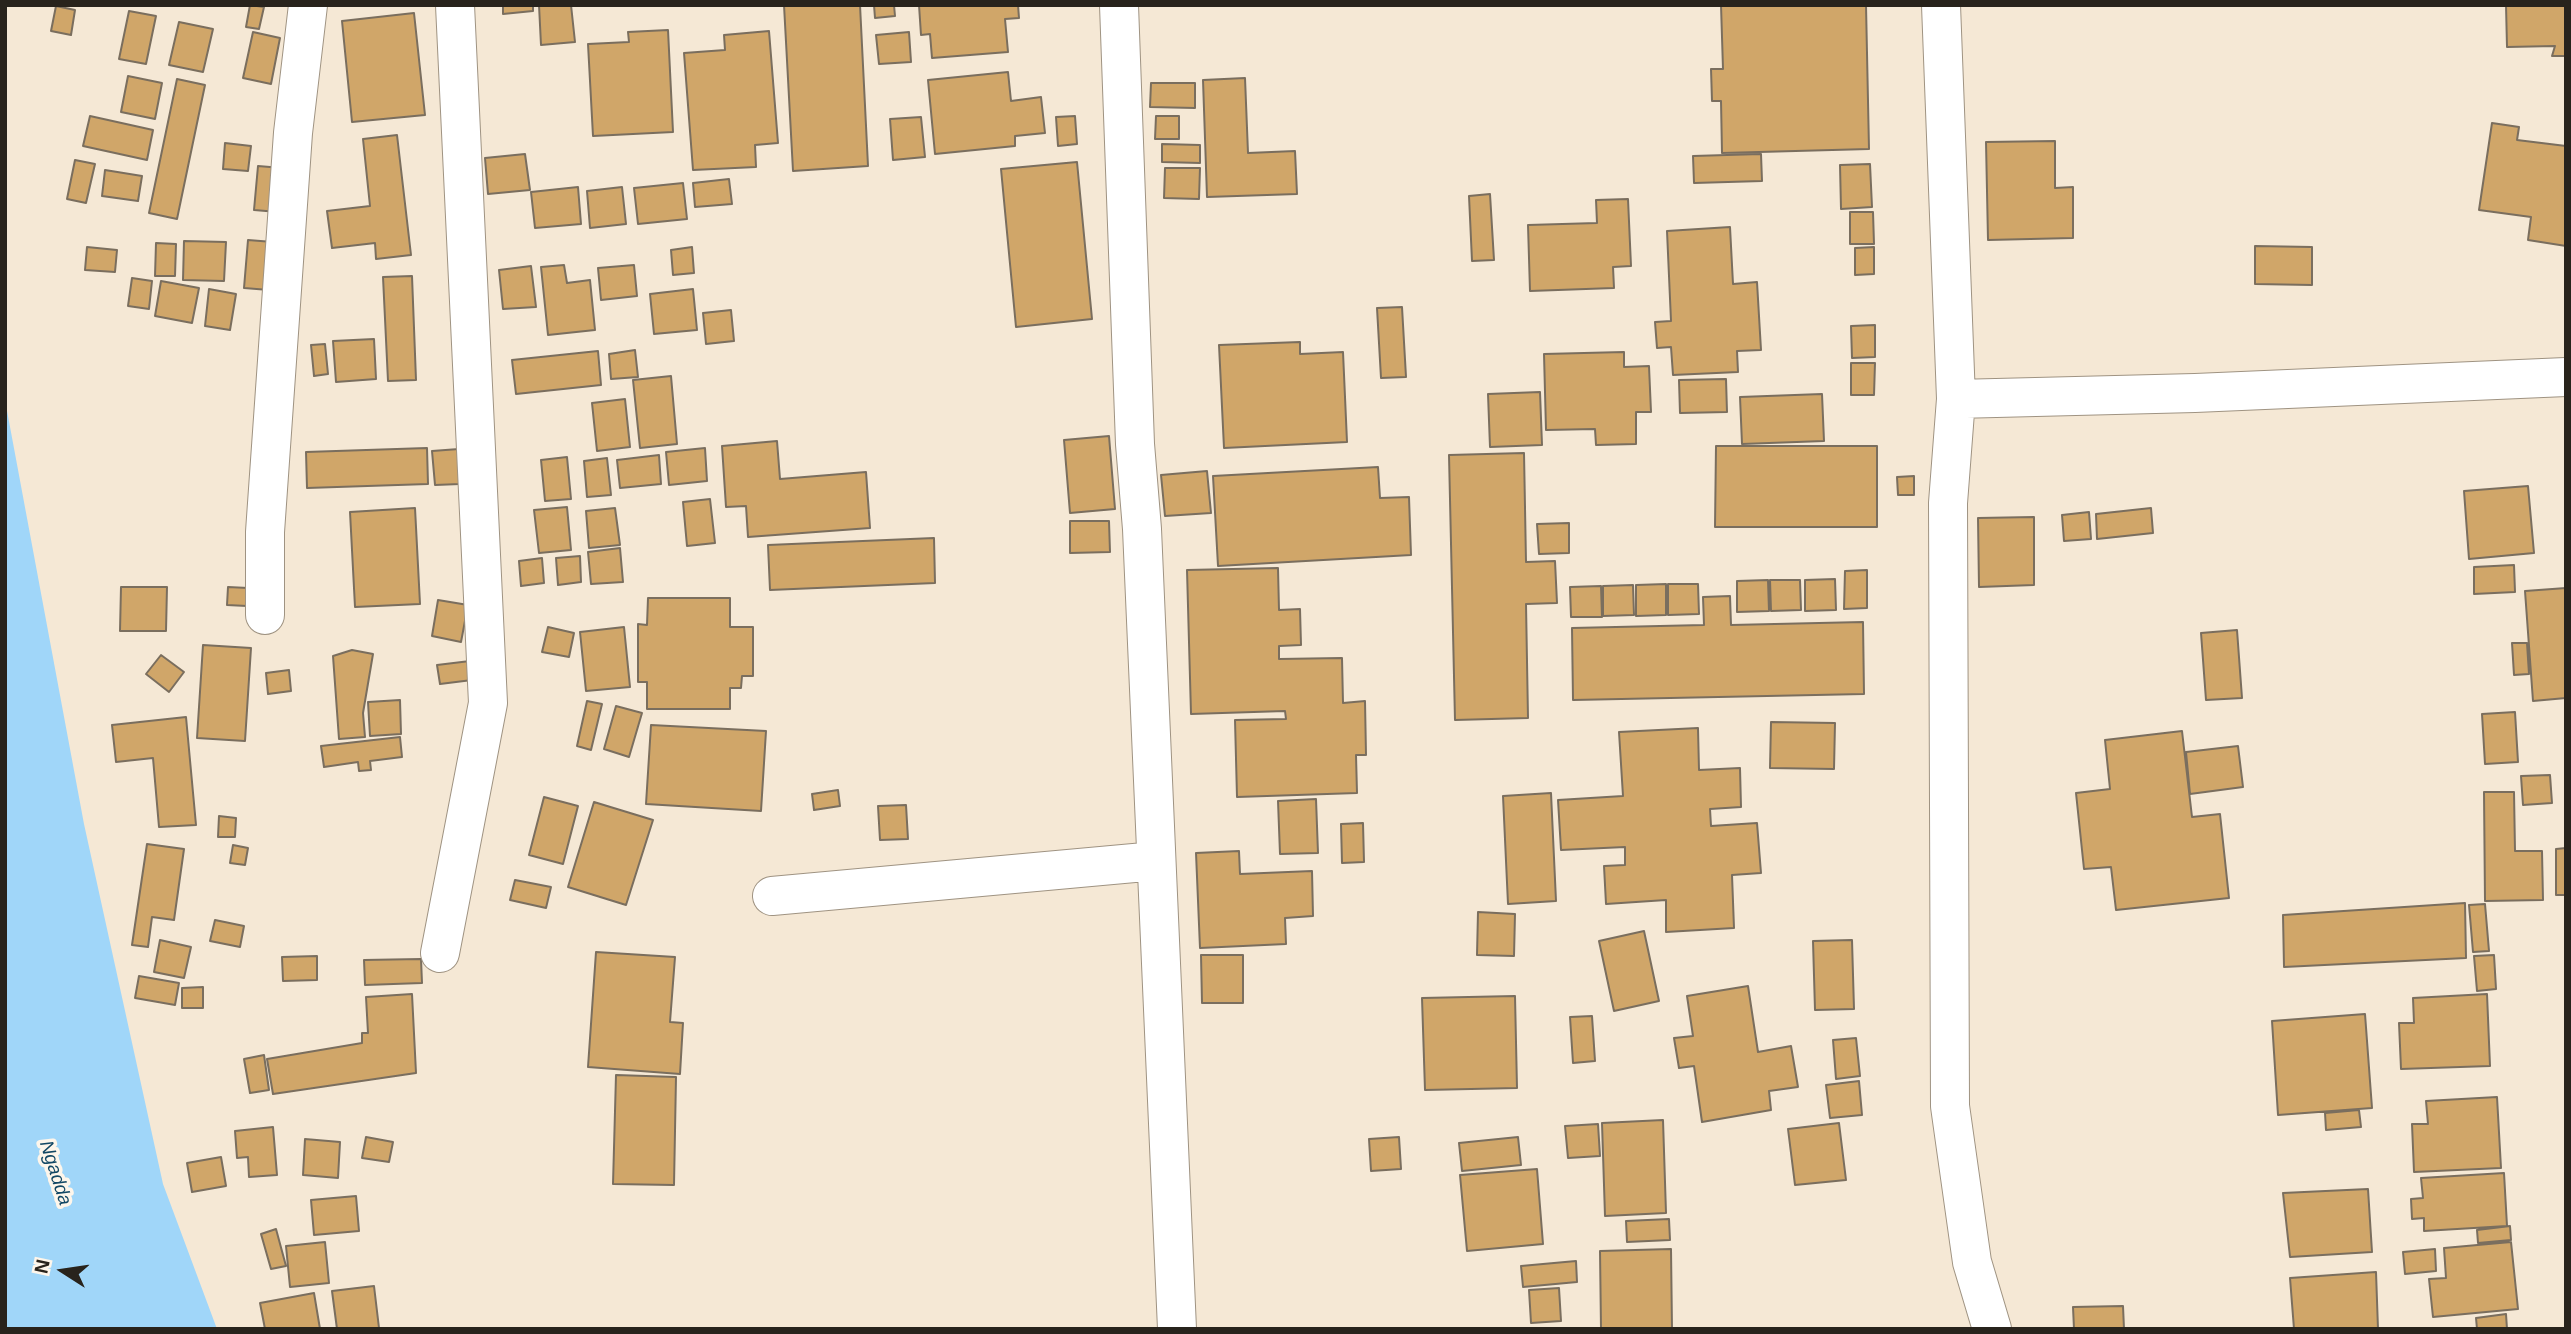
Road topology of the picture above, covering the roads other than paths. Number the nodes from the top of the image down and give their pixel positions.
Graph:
1 (308, 5) edge
2 (455, 5) edge
3 (1119, 5) edge
4 (1941, 5) edge
5 (2566, 377) edge
6 (1956, 399) junction
7 (265, 615) dead end
8 (1156, 861) junction
9 (772, 897) dead end
10 (440, 953) dead end
11 (1177, 1329) edge
12 (1992, 1329) edge

1 - 7 street
2 - 10 street
3 - 8 street
4 - 6 street
5 - 6 street
6 - 12 street
8 - 9 street
8 - 11 street

